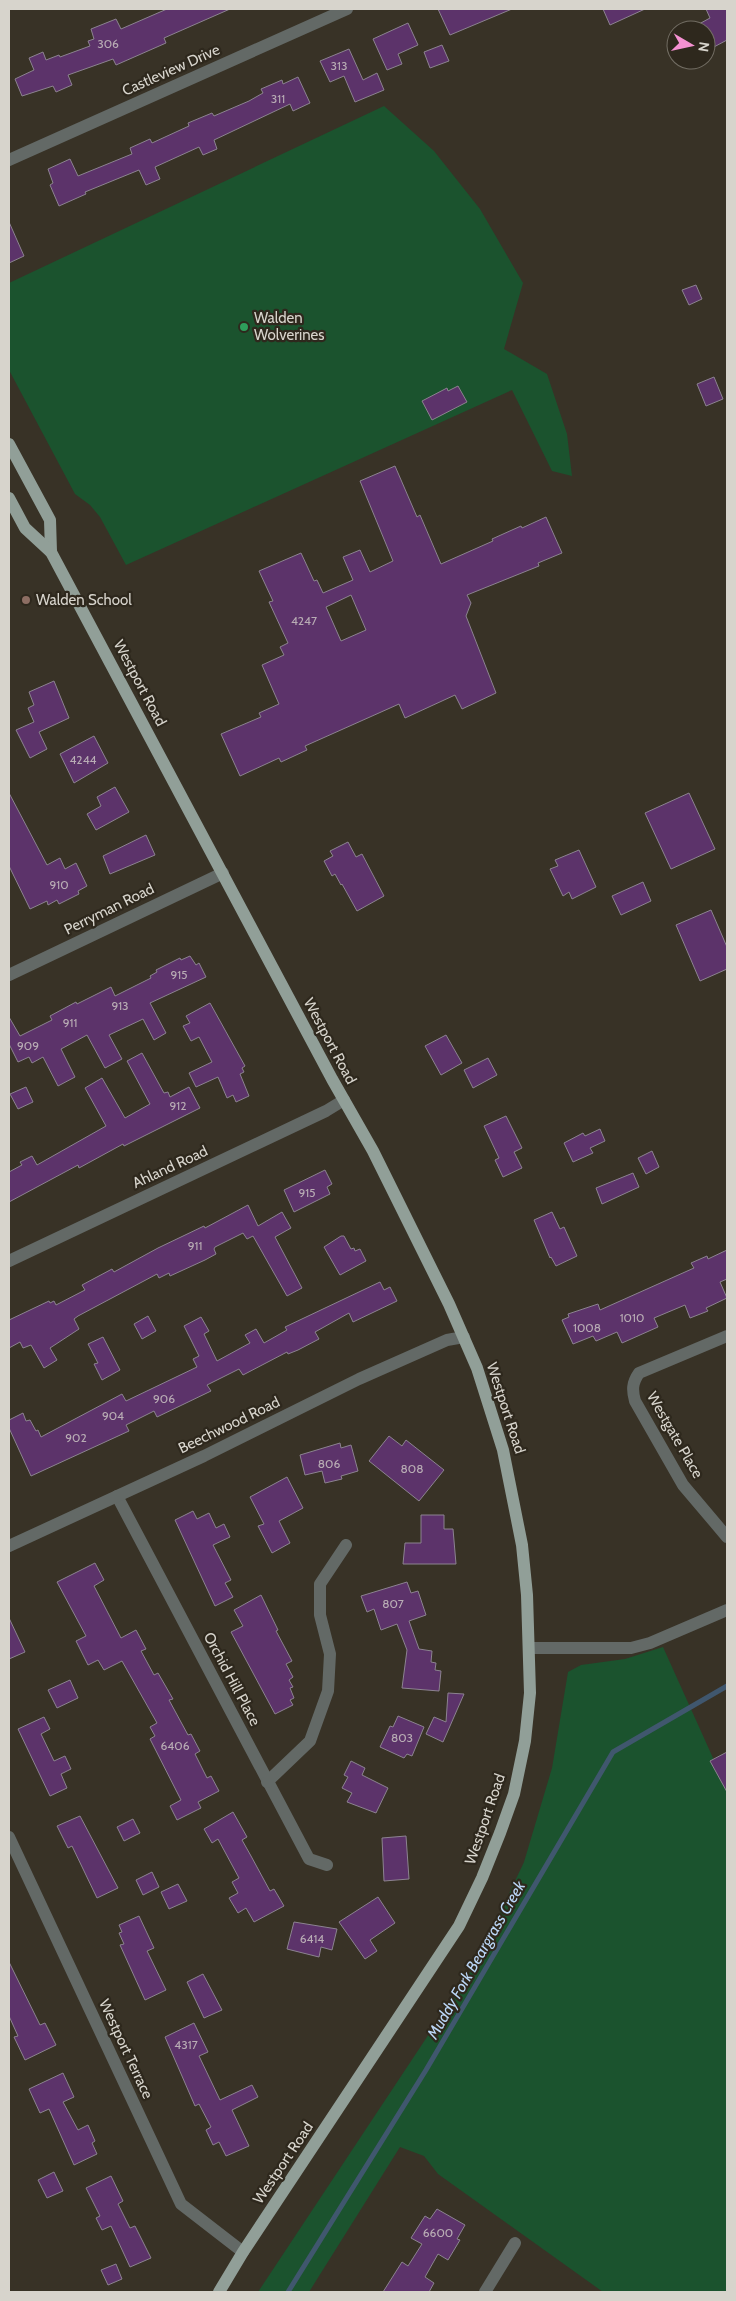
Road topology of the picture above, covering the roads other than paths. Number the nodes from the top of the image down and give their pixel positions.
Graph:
1 (347, 9) edge
2 (9, 160) edge
3 (9, 444) edge
4 (9, 498) edge
5 (51, 552) junction
6 (223, 873) junction
7 (10, 971) edge
8 (344, 1100) junction
9 (9, 1261) edge
10 (727, 1336) edge
11 (464, 1337) junction
12 (117, 1496) junction
13 (727, 1537) edge
14 (10, 1543) edge
15 (346, 1545) dead end
16 (727, 1610) edge
17 (529, 1648) junction
18 (268, 1782) junction
19 (9, 1837) edge
20 (327, 1865) dead end
21 (515, 2243) dead end
22 (243, 2252) junction
23 (219, 2292) edge
24 (485, 2292) edge

1 - 2 street, Castleview Drive
3 - 5 main road, Westport Road
4 - 5 main road, Westport Road
5 - 6 main road, Westport Road
6 - 7 street, Perryman Road
6 - 8 main road, Westport Road
8 - 9 street, Ahland Road
8 - 11 main road, Westport Road
10 - 13 street, Westgate Place
11 - 12 street, Beechwood Road
11 - 17 main road, Westport Road
12 - 14 street, Beechwood Road
12 - 18 street, Orchid Hill Place
15 - 18 street
16 - 17 street
17 - 22 main road, Westport Road
18 - 20 street, Orchid Hill Place
19 - 22 street, Westport Terrace
21 - 24 street
22 - 23 main road, Westport Road

